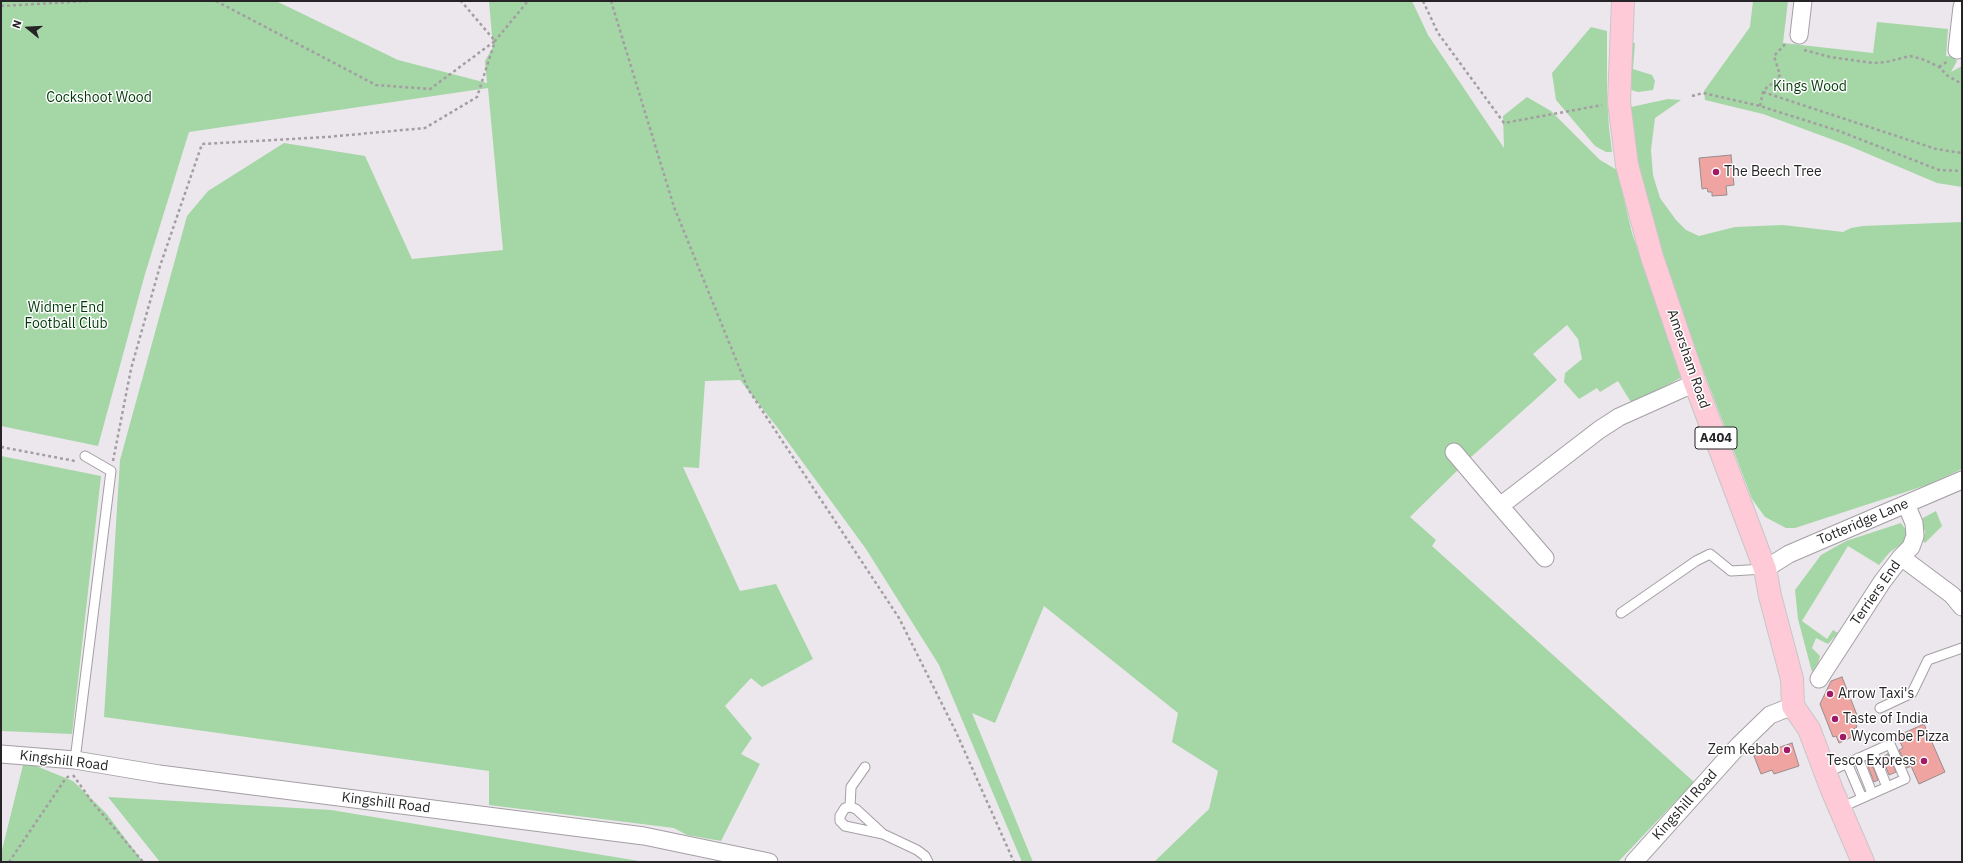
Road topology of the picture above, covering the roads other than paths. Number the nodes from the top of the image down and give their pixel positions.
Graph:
1 (1623, 1) edge
2 (1804, 1) edge
3 (1962, 7) edge
4 (1797, 44) road end
5 (1957, 50) dead end
6 (1695, 383) junction
7 (1454, 452) dead end
8 (85, 456) road end
9 (1962, 480) edge
10 (1906, 504) junction
11 (1500, 506) junction
12 (1901, 557) junction
13 (1545, 558) dead end
14 (1766, 569) junction
15 (1962, 606) edge
16 (1621, 613) dead end
17 (1962, 648) edge
18 (1819, 679) dead end
19 (1793, 706) junction
20 (1880, 708) dead end
21 (1873, 752) junction
22 (1, 754) edge
23 (1858, 758) junction
24 (75, 760) junction
25 (1847, 763) junction
26 (865, 767) dead end
27 (1826, 772) junction
28 (1887, 787) junction
29 (1872, 793) junction
30 (1862, 798) junction
31 (850, 807) junction
32 (1840, 808) junction
33 (883, 834) junction
34 (769, 862) edge
35 (928, 862) edge
36 (1634, 862) edge
37 (1863, 862) edge

1 - 6 main road, Amersham Road / A404
2 - 4 street
3 - 5 street
6 - 11 street
6 - 14 main road, Amersham Road / A404
7 - 11 street
8 - 24 lane
9 - 10 street, Totteridge Lane
10 - 12 street, Terriers End
10 - 14 street, Totteridge Lane
11 - 13 street
12 - 15 street
12 - 18 street, Terriers End
14 - 16 lane
14 - 19 main road, Amersham Road / A404
17 - 20 lane
19 - 27 main road
19 - 36 street, Kingshill Road
21 - 23 lane
21 - 28 lane
21 - 28 lane
22 - 24 street, Kingshill Road
23 - 25 lane
23 - 29 lane
24 - 34 street, Kingshill Road
25 - 27 lane
25 - 30 lane
26 - 31 lane
27 - 32 main road
28 - 29 lane
29 - 30 lane
30 - 32 lane
31 - 33 lane
31 - 33 lane
32 - 37 main road
33 - 35 lane

